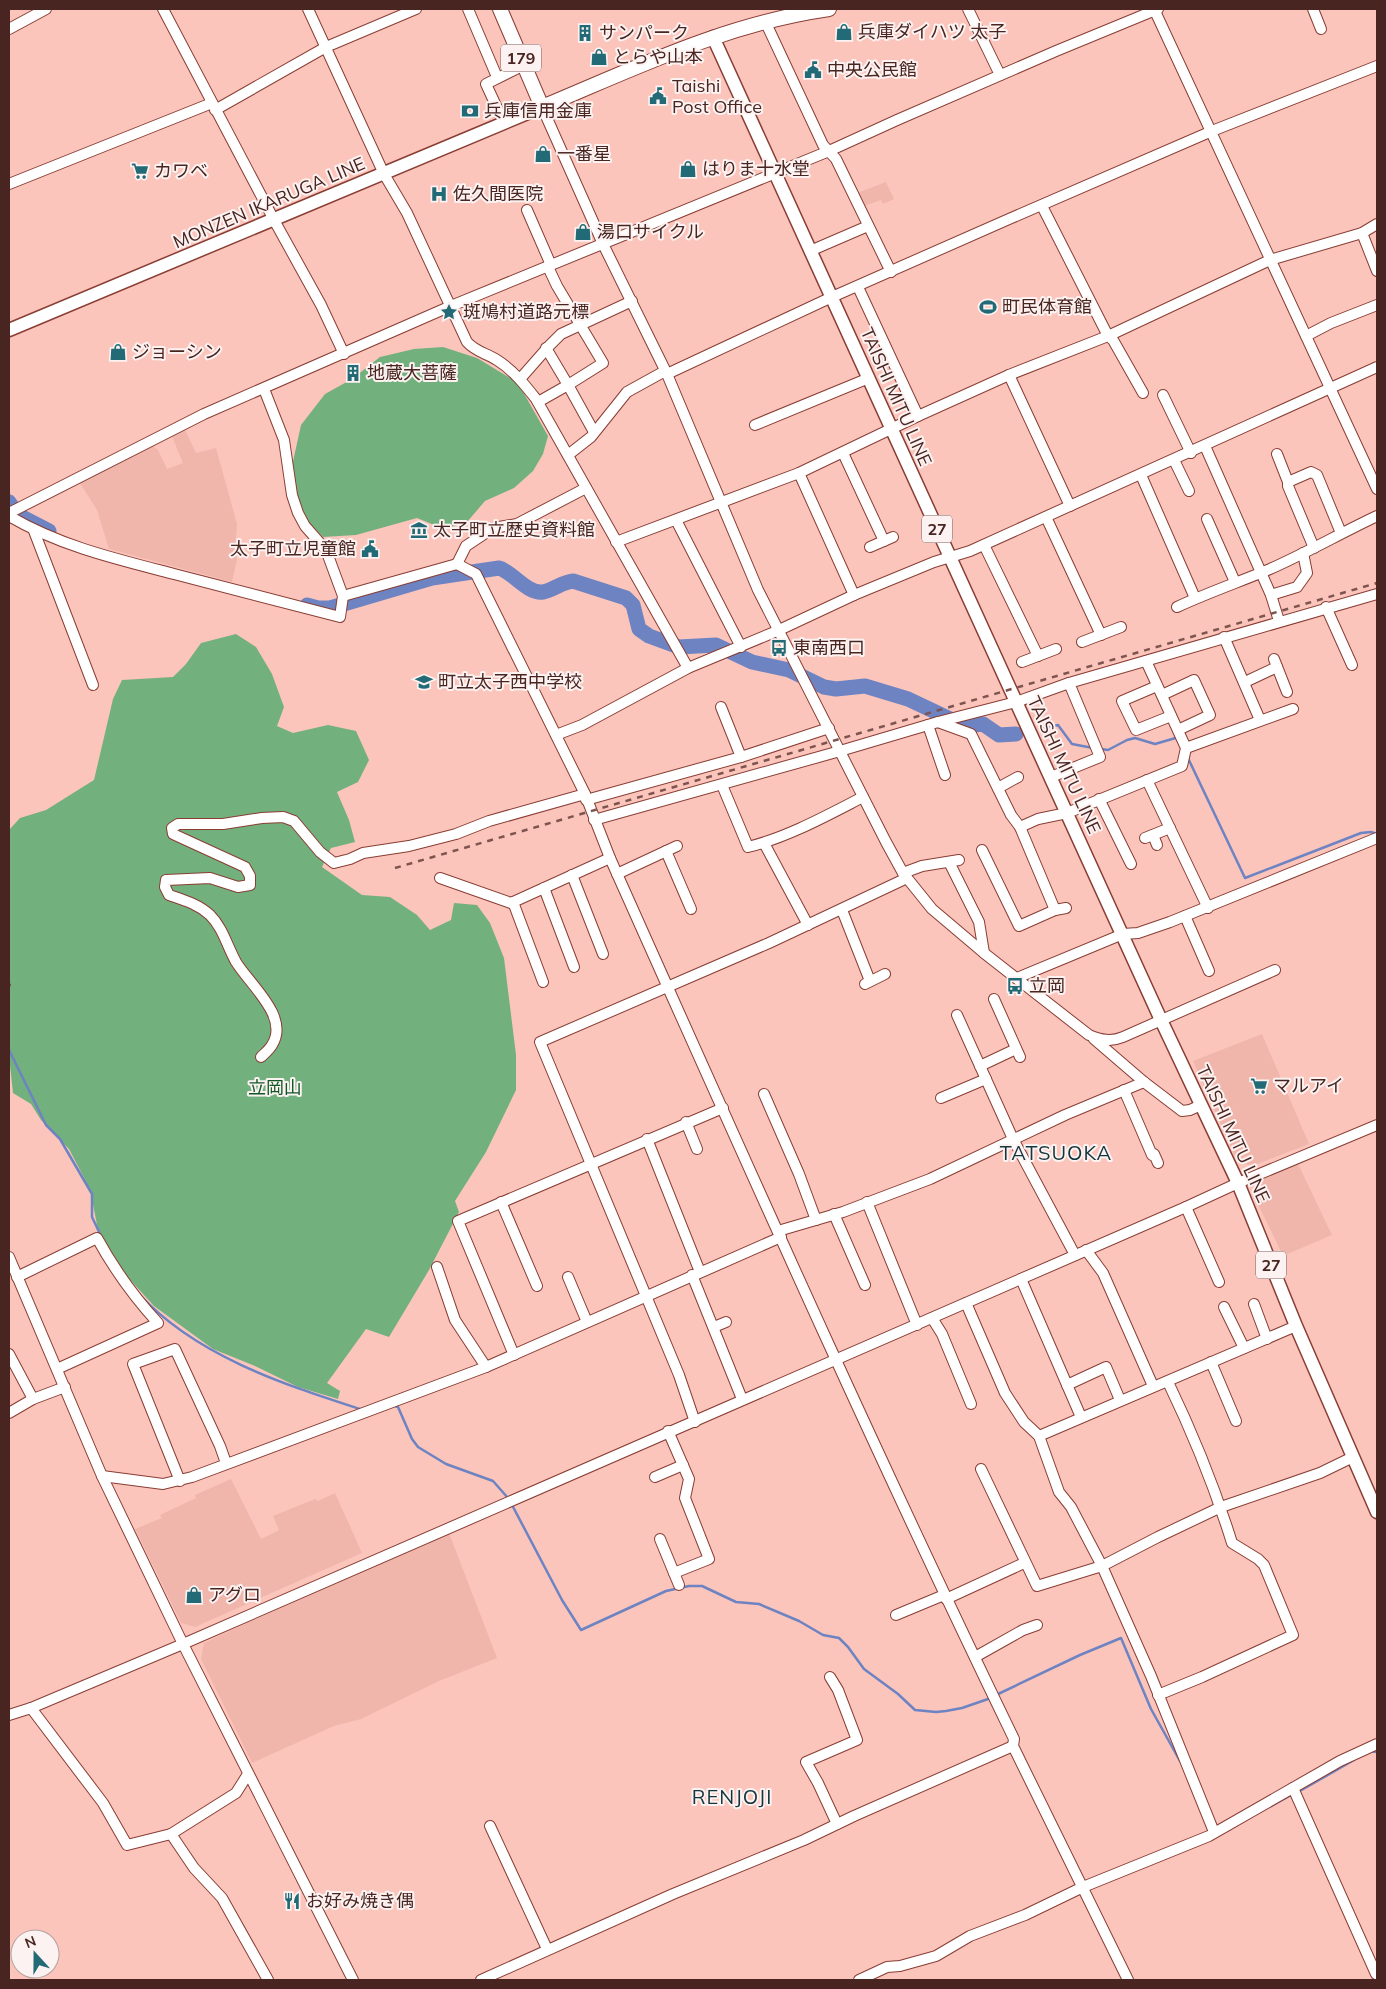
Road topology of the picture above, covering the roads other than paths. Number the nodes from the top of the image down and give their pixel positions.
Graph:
1 (46, 9) edge
2 (162, 9) edge
3 (308, 9) edge
4 (416, 9) edge
5 (468, 9) edge
6 (500, 9) edge
7 (829, 9) edge
8 (968, 9) edge
9 (1156, 9) edge
10 (1313, 9) edge
11 (765, 21) junction
12 (9, 29) edge
13 (1322, 29) dead end
14 (713, 37) junction
15 (326, 47) junction
16 (524, 65) junction
17 (1377, 66) edge
18 (1000, 75) junction
19 (498, 77) junction
20 (213, 107) junction
21 (542, 107) junction
22 (504, 123) junction
23 (1212, 131) junction
24 (829, 152) junction
25 (775, 173) junction
26 (384, 174) junction
27 (9, 184) edge
28 (1042, 206) junction
29 (527, 210) dead end
30 (274, 220) junction
31 (1377, 224) edge
32 (868, 226) junction
33 (1362, 233) junction
34 (604, 244) junction
35 (810, 250) junction
36 (1270, 260) junction
37 (550, 266) junction
38 (1377, 271) edge
39 (891, 272) junction
40 (858, 287) junction
41 (832, 297) junction
42 (632, 301) junction
43 (1377, 305) edge
44 (451, 306) junction
45 (581, 325) junction
46 (9, 330) edge
47 (1108, 336) junction
48 (1306, 336) junction
49 (546, 348) junction
50 (344, 354) junction
51 (1377, 367) edge
52 (666, 372) junction
53 (1009, 375) junction
54 (869, 378) junction
55 (520, 379) junction
56 (568, 384) junction
57 (264, 389) junction
58 (1332, 389) junction
59 (1143, 393) dead end
60 (1162, 395) dead end
61 (538, 402) junction
62 (918, 416) junction
63 (755, 425) dead end
64 (891, 428) junction
65 (594, 432) junction
66 (1205, 446) junction
67 (843, 453) junction
68 (1191, 453) junction
69 (1278, 454) dead end
70 (568, 456) junction
71 (1174, 460) junction
72 (799, 473) junction
73 (1141, 475) junction
74 (1288, 482) junction
75 (586, 488) junction
76 (1377, 489) edge
77 (1189, 491) dead end
78 (721, 502) junction
79 (1070, 506) junction
80 (12, 512) edge
81 (1377, 516) edge
82 (1046, 517) junction
83 (1206, 519) dead end
84 (676, 520) junction
85 (34, 531) junction
86 (1341, 533) junction
87 (616, 542) junction
88 (984, 545) junction
89 (870, 547) dead end
90 (1314, 548) junction
91 (1303, 553) junction
92 (950, 558) junction
93 (457, 564) junction
94 (1261, 572) junction
95 (1235, 582) junction
96 (1377, 594) edge
97 (854, 595) junction
98 (1271, 595) junction
99 (343, 596) junction
100 (1195, 598) junction
101 (1176, 607) dead end
102 (1326, 607) junction
103 (1279, 621) junction
104 (1121, 627) dead end
105 (777, 631) junction
106 (1101, 635) junction
107 (1224, 637) junction
108 (1082, 642) dead end
109 (741, 647) junction
110 (1056, 649) dead end
111 (1038, 656) junction
112 (1146, 661) junction
113 (1022, 662) dead end
114 (1352, 665) dead end
115 (688, 668) junction
116 (1245, 682) junction
117 (1069, 683) junction
118 (93, 684) dead end
119 (1160, 690) junction
120 (1287, 692) dead end
121 (1016, 702) junction
122 (721, 706) dead end
123 (1293, 709) dead end
124 (1172, 716) junction
125 (1260, 720) junction
126 (933, 723) junction
127 (829, 728) junction
128 (1178, 730) junction
129 (556, 735) junction
130 (1186, 748) junction
131 (840, 751) junction
132 (742, 757) junction
133 (944, 775) dead end
134 (1018, 777) dead end
135 (1051, 777) junction
136 (1147, 780) junction
137 (722, 785) junction
138 (998, 788) junction
139 (586, 797) junction
140 (863, 797) junction
141 (1099, 799) junction
142 (1067, 813) junction
143 (594, 820) junction
144 (1020, 827) junction
145 (1170, 828) junction
146 (1377, 838) edge
147 (1152, 839) dead end
148 (764, 843) junction
149 (677, 846) dead end
150 (982, 850) dead end
151 (666, 851) junction
152 (610, 858) junction
153 (1131, 864) dead end
154 (618, 874) junction
155 (572, 875) junction
156 (905, 875) junction
157 (440, 878) dead end
158 (544, 888) junction
159 (513, 902) junction
160 (1066, 908) dead end
161 (1208, 908) junction
162 (691, 909) dead end
163 (842, 910) junction
164 (1055, 910) junction
165 (1185, 916) junction
166 (808, 925) junction
167 (1123, 934) junction
168 (984, 953) junction
169 (603, 954) dead end
170 (570, 963) dead end
171 (1275, 970) dead end
172 (1209, 971) dead end
173 (885, 974) dead end
174 (1017, 978) junction
175 (543, 982) dead end
176 (667, 986) junction
177 (994, 999) dead end
178 (957, 1015) dead end
179 (1161, 1020) junction
180 (1089, 1035) junction
181 (261, 1056) dead end
182 (980, 1066) junction
183 (986, 1080) junction
184 (1144, 1082) junction
185 (1124, 1090) junction
186 (764, 1094) dead end
187 (941, 1098) dead end
188 (1201, 1105) junction
189 (723, 1108) junction
190 (686, 1122) junction
191 (1377, 1125) edge
192 (647, 1139) junction
193 (1013, 1139) junction
194 (697, 1149) dead end
195 (1158, 1162) dead end
196 (590, 1164) junction
197 (1238, 1183) junction
198 (501, 1202) junction
199 (867, 1202) junction
200 (1186, 1207) junction
201 (834, 1214) junction
202 (816, 1220) junction
203 (780, 1234) junction
204 (1086, 1250) junction
205 (1075, 1255) junction
206 (9, 1257) edge
207 (438, 1267) dead end
208 (696, 1273) junction
209 (568, 1276) dead end
210 (17, 1277) junction
211 (1021, 1279) junction
212 (1220, 1282) dead end
213 (865, 1285) dead end
214 (537, 1286) dead end
215 (646, 1296) junction
216 (966, 1303) junction
217 (1254, 1304) dead end
218 (1224, 1307) dead end
219 (932, 1318) junction
220 (587, 1322) junction
221 (726, 1322) dead end
222 (917, 1325) junction
223 (1296, 1326) junction
224 (714, 1327) junction
225 (1268, 1339) junction
226 (1244, 1348) junction
227 (514, 1354) junction
228 (9, 1357) edge
229 (837, 1359) junction
230 (1211, 1362) junction
231 (486, 1367) junction
232 (57, 1369) junction
233 (1168, 1382) junction
234 (1067, 1385) junction
235 (1153, 1386) junction
236 (65, 1387) junction
237 (32, 1399) junction
238 (742, 1400) junction
239 (1120, 1400) junction
240 (972, 1404) dead end
241 (9, 1413) edge
242 (1081, 1417) junction
243 (695, 1422) junction
244 (1236, 1422) dead end
245 (668, 1431) junction
246 (1039, 1436) junction
247 (1353, 1457) junction
248 (226, 1463) junction
249 (683, 1465) junction
250 (981, 1469) dead end
251 (102, 1476) junction
252 (655, 1477) dead end
253 (180, 1481) junction
254 (1221, 1507) junction
255 (1377, 1512) edge
256 (660, 1539) dead end
257 (1024, 1563) junction
258 (1102, 1566) junction
259 (674, 1572) junction
260 (679, 1585) dead end
261 (945, 1597) junction
262 (896, 1615) dead end
263 (1037, 1626) dead end
264 (183, 1644) junction
265 (975, 1657) junction
266 (830, 1677) dead end
267 (1158, 1695) junction
268 (31, 1708) junction
269 (9, 1715) edge
270 (1377, 1744) edge
271 (1013, 1746) junction
272 (248, 1774) junction
273 (1293, 1788) junction
274 (837, 1824) junction
275 (490, 1826) dead end
276 (1214, 1832) junction
277 (171, 1834) junction
278 (1083, 1887) junction
279 (547, 1949) junction
280 (1376, 1974) dead end
281 (268, 1980) edge
282 (353, 1980) edge
283 (481, 1980) edge
284 (860, 1980) edge
285 (1128, 1980) edge

1 - 12 street
2 - 20 street
3 - 15 street
4 - 15 street
5 - 19 street
6 - 16 highway, 179
7 - 11 highway
8 - 18 street
9 - 18 street
9 - 23 street
10 - 13 street
11 - 14 highway
11 - 24 street
14 - 21 highway
14 - 25 main road, TAISHI MITU LINE / 27
15 - 20 street
15 - 26 street
16 - 19 street
16 - 21 highway, 179
17 - 23 street
18 - 24 street
19 - 22 street
20 - 27 street
20 - 30 street
21 - 22 main road, MONZEN IKARUGA LINE
21 - 34 street
22 - 26 main road, MONZEN IKARUGA LINE
23 - 28 street
23 - 36 street
24 - 25 street
24 - 32 street
25 - 34 street
25 - 35 main road, TAISHI MITU LINE / 27
26 - 30 main road, MONZEN IKARUGA LINE
26 - 44 street
28 - 39 street
28 - 47 street
29 - 37 street
30 - 46 main road, MONZEN IKARUGA LINE
30 - 50 street
31 - 33 street
32 - 35 street
32 - 39 street
33 - 36 street
33 - 38 street
34 - 37 street
34 - 42 street
35 - 41 main road, TAISHI MITU LINE / 27
36 - 47 street
36 - 48 street
37 - 44 street
37 - 45 street
39 - 40 street
40 - 41 street
40 - 62 street
41 - 52 street
41 - 54 main road, TAISHI MITU LINE / 27
42 - 45 street
42 - 52 street
43 - 48 street
44 - 50 street
44 - 55 street
45 - 49 street
45 - 56 street
47 - 53 street
47 - 59 street
48 - 58 street
49 - 55 street
49 - 56 street
50 - 57 street
51 - 58 street
52 - 65 street
52 - 78 street
53 - 62 street
53 - 79 street
54 - 63 street
54 - 64 main road, TAISHI MITU LINE / 27
55 - 61 street
56 - 61 street
56 - 65 street
57 - 80 street
57 - 99 street
58 - 66 street
58 - 76 street
60 - 68 street
61 - 70 street
62 - 64 street
64 - 67 street
64 - 92 main road, TAISHI MITU LINE / 27
65 - 70 street
66 - 68 street
66 - 94 street
67 - 72 street
67 - 89 street
68 - 71 street
69 - 74 street
70 - 75 street
71 - 73 street
71 - 77 street
72 - 78 street
72 - 97 street
73 - 79 street
73 - 100 street
74 - 86 street
74 - 90 street
75 - 87 street
75 - 93 street
78 - 84 street
78 - 105 street
79 - 82 street
80 - 85 street
81 - 86 street
82 - 88 street
82 - 106 street
83 - 95 street
84 - 87 street
84 - 109 street
85 - 99 street
85 - 118 street
86 - 90 street
87 - 115 street
88 - 92 street
88 - 111 street
90 - 91 street
91 - 94 street
91 - 98 street
92 - 97 street
92 - 121 main road, TAISHI MITU LINE / 27
93 - 99 street
93 - 129 street
94 - 95 street
94 - 98 street
95 - 100 street
96 - 102 street
97 - 105 street
98 - 103 street
100 - 101 street
102 - 103 street
102 - 114 street
103 - 107 street
104 - 106 street
105 - 109 street
105 - 127 street
106 - 108 street
107 - 112 street
107 - 116 street
109 - 115 street
110 - 111 street
111 - 113 street
112 - 117 street
112 - 119 street
115 - 129 street
116 - 120 street
116 - 125 street
117 - 121 street
117 - 135 street
119 - 124 street
119 - 124 street
119 - 128 street
121 - 126 street
121 - 135 main road, TAISHI MITU LINE / 27
122 - 132 street
123 - 125 street
124 - 128 street
125 - 130 street
126 - 131 street
126 - 133 street
126 - 138 street
127 - 131 street
127 - 132 street
128 - 130 street
129 - 139 street
130 - 136 street
131 - 137 street
131 - 140 street
132 - 139 street
134 - 138 street
135 - 142 main road, TAISHI MITU LINE / 27
136 - 141 street
136 - 145 street
137 - 143 street
137 - 148 street
138 - 144 street
139 - 143 street
139 - 181 street
140 - 148 street
140 - 156 street
141 - 142 street
141 - 153 street
142 - 144 street
142 - 167 main road, TAISHI MITU LINE / 27
143 - 152 street
144 - 164 street
145 - 147 street
145 - 161 street
146 - 161 street
148 - 166 street
149 - 151 street
150 - 164 street
151 - 154 street
151 - 162 street
152 - 154 street
152 - 155 street
154 - 176 street
155 - 158 street
155 - 169 street
156 - 163 street
156 - 168 street
156 - 168 street
157 - 159 street
158 - 159 street
158 - 170 street
159 - 175 street
160 - 164 street
161 - 165 street
163 - 166 street
163 - 173 street
165 - 167 street
165 - 172 street
166 - 176 street
167 - 174 street
167 - 179 main road, TAISHI MITU LINE / 27
168 - 174 street
171 - 179 street
174 - 180 street
176 - 189 street
176 - 196 street
177 - 182 street
178 - 182 street
179 - 180 street
179 - 188 main road, TAISHI MITU LINE / 27
180 - 184 street
182 - 183 street
183 - 187 street
183 - 193 street
184 - 185 street
184 - 188 street
185 - 193 street
185 - 195 street
186 - 202 street
188 - 197 main road, TAISHI MITU LINE / 27
189 - 190 street
189 - 203 street
190 - 192 street
190 - 194 street
191 - 197 street
192 - 196 street
192 - 208 street
193 - 199 street
193 - 205 street
196 - 198 street
196 - 215 street
197 - 200 street
197 - 223 main road, TAISHI MITU LINE / 27
198 - 214 street
198 - 227 street
199 - 201 street
199 - 222 street
200 - 204 street
200 - 212 street
201 - 202 street
201 - 213 street
202 - 203 street
203 - 208 street
203 - 229 street
204 - 205 street
204 - 235 street
205 - 211 street
206 - 210 street
207 - 231 street
208 - 215 street
208 - 224 street
209 - 220 street
210 - 232 street
210 - 232 street
211 - 216 street
211 - 234 street
215 - 220 street
215 - 243 street
216 - 219 street
216 - 246 street
217 - 225 street
218 - 226 street
219 - 222 street
219 - 240 street
220 - 227 street
221 - 224 street
222 - 229 street
223 - 225 street
223 - 247 main road, TAISHI MITU LINE / 27
224 - 238 street
225 - 226 street
226 - 230 street
227 - 231 street
228 - 237 street
229 - 238 street
229 - 261 street
230 - 233 street
230 - 244 street
231 - 248 street
232 - 236 street
233 - 235 street
233 - 254 street
234 - 239 street
234 - 242 street
235 - 239 street
236 - 237 street
236 - 251 street
237 - 241 street
238 - 243 street
239 - 242 street
242 - 246 street
243 - 245 street
245 - 249 street
245 - 264 street
246 - 258 street
247 - 254 street
247 - 255 main road, TAISHI MITU LINE / 27
248 - 253 street
248 - 253 street
249 - 252 street
249 - 259 street
250 - 257 street
251 - 253 street
251 - 264 street
254 - 258 street
254 - 267 street
256 - 259 street
257 - 258 street
257 - 261 street
258 - 267 street
259 - 260 street
261 - 262 street
261 - 265 street
263 - 265 street
264 - 268 street
264 - 272 street
265 - 271 street
266 - 274 street
267 - 276 street
268 - 269 street
268 - 277 street
270 - 273 street
271 - 274 street
271 - 278 street
272 - 277 street
272 - 282 street
273 - 276 street
273 - 280 street
274 - 279 street
275 - 279 street
276 - 278 street
277 - 281 street
278 - 284 street
278 - 285 street
279 - 283 street

